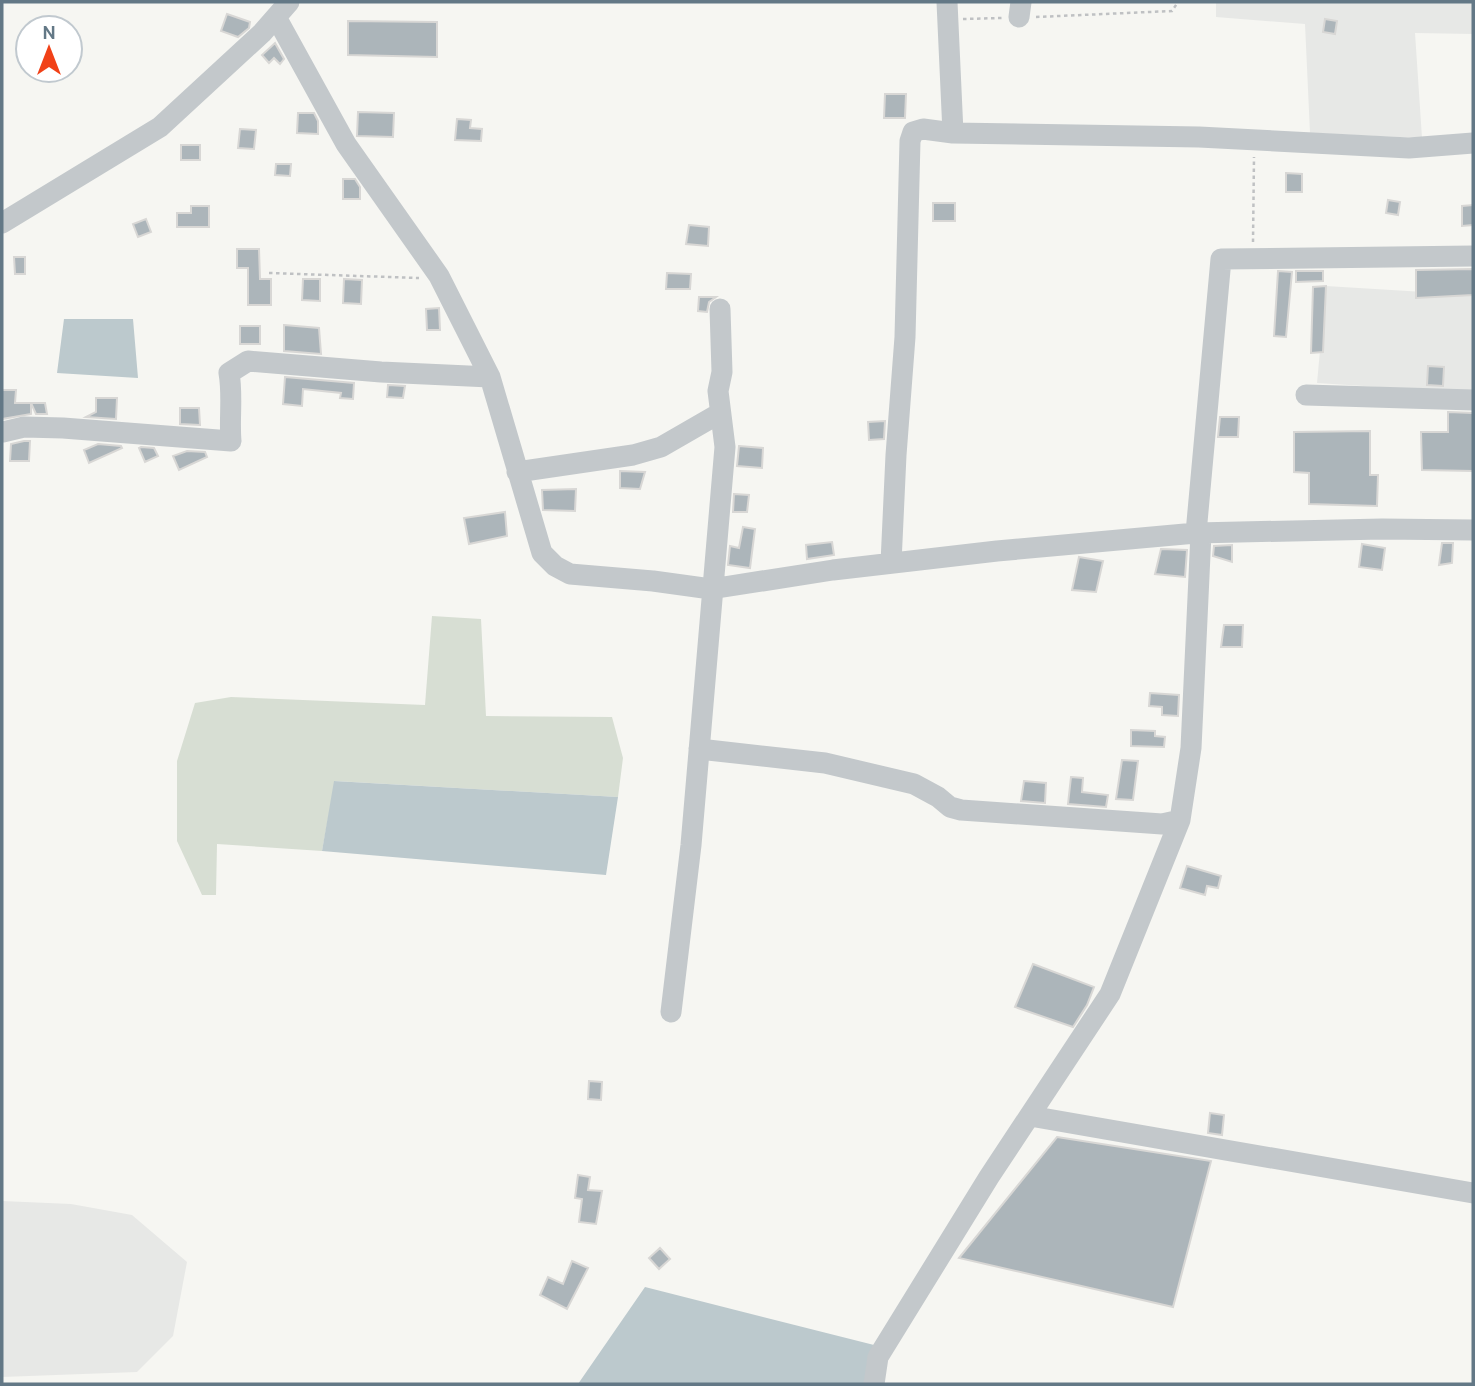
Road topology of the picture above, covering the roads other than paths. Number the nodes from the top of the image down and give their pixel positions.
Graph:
1 (283, 9) edge
2 (947, 11) edge
3 (953, 133) junction
4 (1473, 143) edge
5 (2, 223) edge
6 (1473, 256) edge
7 (720, 309) dead end
8 (490, 377) junction
9 (1306, 395) dead end
10 (1473, 400) edge
11 (720, 413) junction
12 (3, 432) edge
13 (517, 472) junction
14 (1473, 530) edge
15 (1199, 533) junction
16 (891, 564) junction
17 (711, 589) junction
18 (699, 749) junction
19 (1180, 820) junction
20 (671, 1012) dead end
21 (1030, 1116) junction
22 (1473, 1193) edge
23 (874, 1384) edge

1 - 5 street
1 - 8 street
2 - 3 street
3 - 4 street
3 - 16 street
6 - 15 street
7 - 11 street
8 - 12 street
8 - 13 street
9 - 10 street
11 - 13 street
11 - 17 street
13 - 17 street
14 - 15 street
15 - 16 street
15 - 19 street
16 - 17 street
17 - 18 street
18 - 19 street
18 - 20 street
19 - 21 street
21 - 22 street
21 - 23 street

